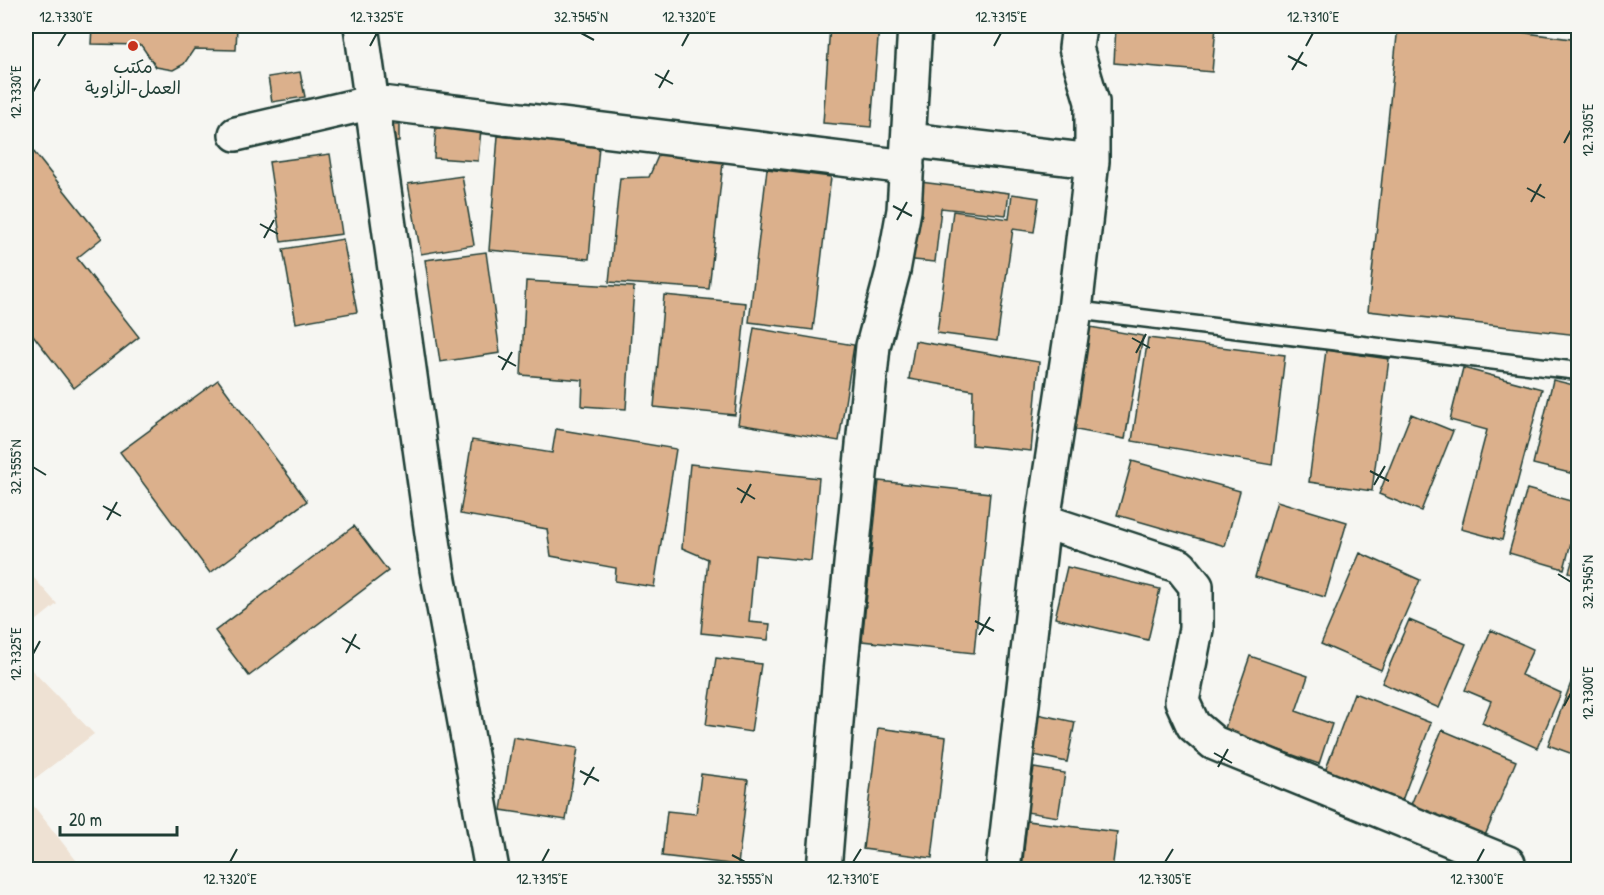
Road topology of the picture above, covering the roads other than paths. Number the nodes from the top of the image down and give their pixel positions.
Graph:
1 (361, 26) edge
2 (915, 26) edge
3 (1078, 26) edge
4 (373, 102) junction
5 (236, 134) dead end
6 (908, 153) junction
7 (1092, 161) junction
8 (1075, 310) junction
9 (1578, 371) edge
10 (1043, 521) junction
11 (1508, 863) dead end
12 (492, 870) edge
13 (824, 870) edge
14 (1003, 870) edge

1 - 4 street
2 - 6 street
3 - 7 street
4 - 5 street
4 - 6 street
4 - 12 street
6 - 7 street
6 - 13 street
7 - 8 street
8 - 9 lane
8 - 10 street
10 - 11 street
10 - 14 street

